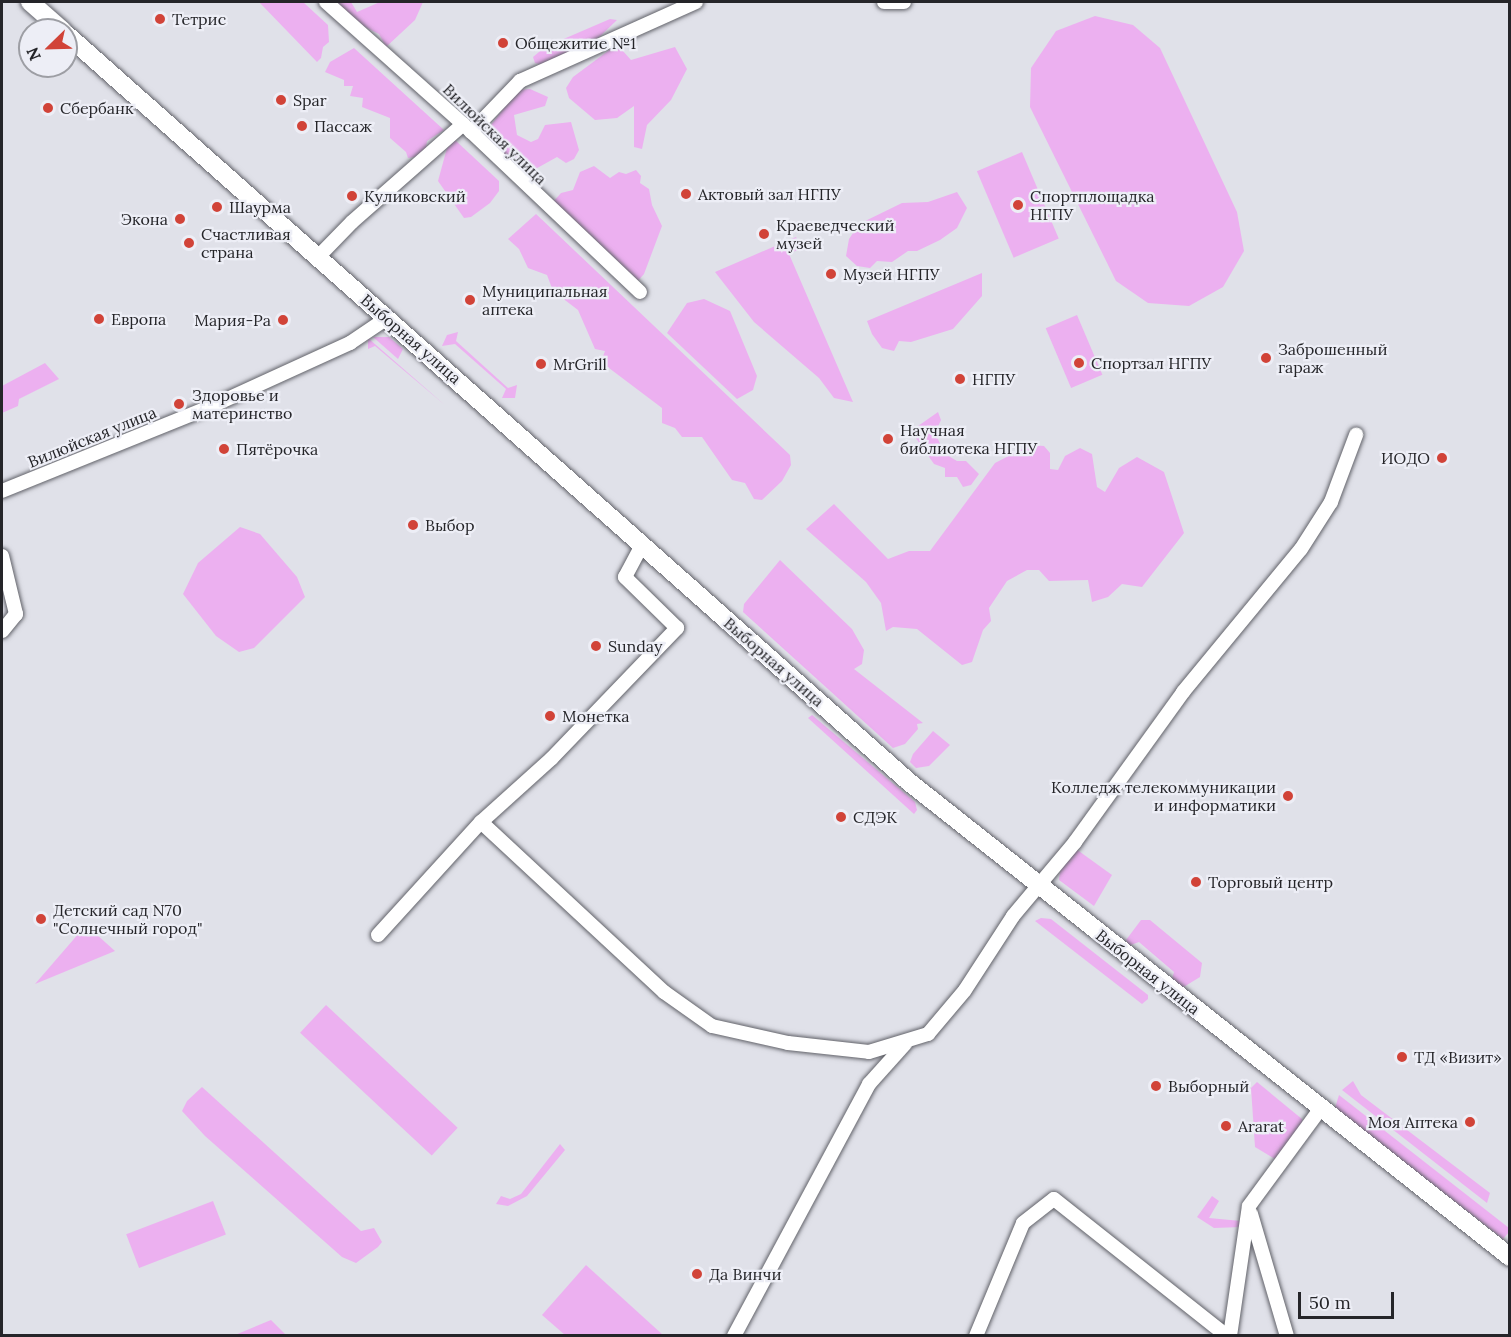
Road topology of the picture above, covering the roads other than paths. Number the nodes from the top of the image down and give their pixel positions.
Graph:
1 (30, 2) edge
2 (326, 2) edge
3 (696, 2) edge
4 (884, 2) edge
5 (904, 2) edge
6 (675, 5) edge
7 (48, 18) edge
8 (78, 45) edge
9 (467, 128) junction
10 (317, 258) junction
11 (640, 292) dead end
12 (387, 318) junction
13 (1356, 435) dead end
14 (2, 491) edge
15 (641, 547) junction
16 (2, 556) edge
17 (2, 631) edge
18 (481, 822) junction
19 (1037, 886) junction
20 (378, 935) dead end
21 (905, 1044) junction
22 (1321, 1108) junction
23 (1249, 1206) junction
24 (1509, 1257) edge
25 (734, 1335) edge
26 (976, 1335) edge
27 (1228, 1335) edge
28 (1287, 1335) edge

1 - 7 main road
2 - 9 street, Вилюйская улица
3 - 6 street
4 - 5 street
6 - 9 street
8 - 10 main road, Выборная улица
9 - 10 street
9 - 11 street, Вилюйская улица
10 - 12 main road, Выборная улица
12 - 14 street, Вилюйская улица
12 - 15 main road, Выборная улица
13 - 19 street
15 - 18 street
15 - 19 main road, Выборная улица
16 - 17 street
18 - 20 street
18 - 21 street
19 - 21 street
19 - 22 main road, Выборная улица
21 - 25 street
22 - 23 street
22 - 24 main road, Выборная улица
23 - 27 street
23 - 28 street
26 - 27 street

